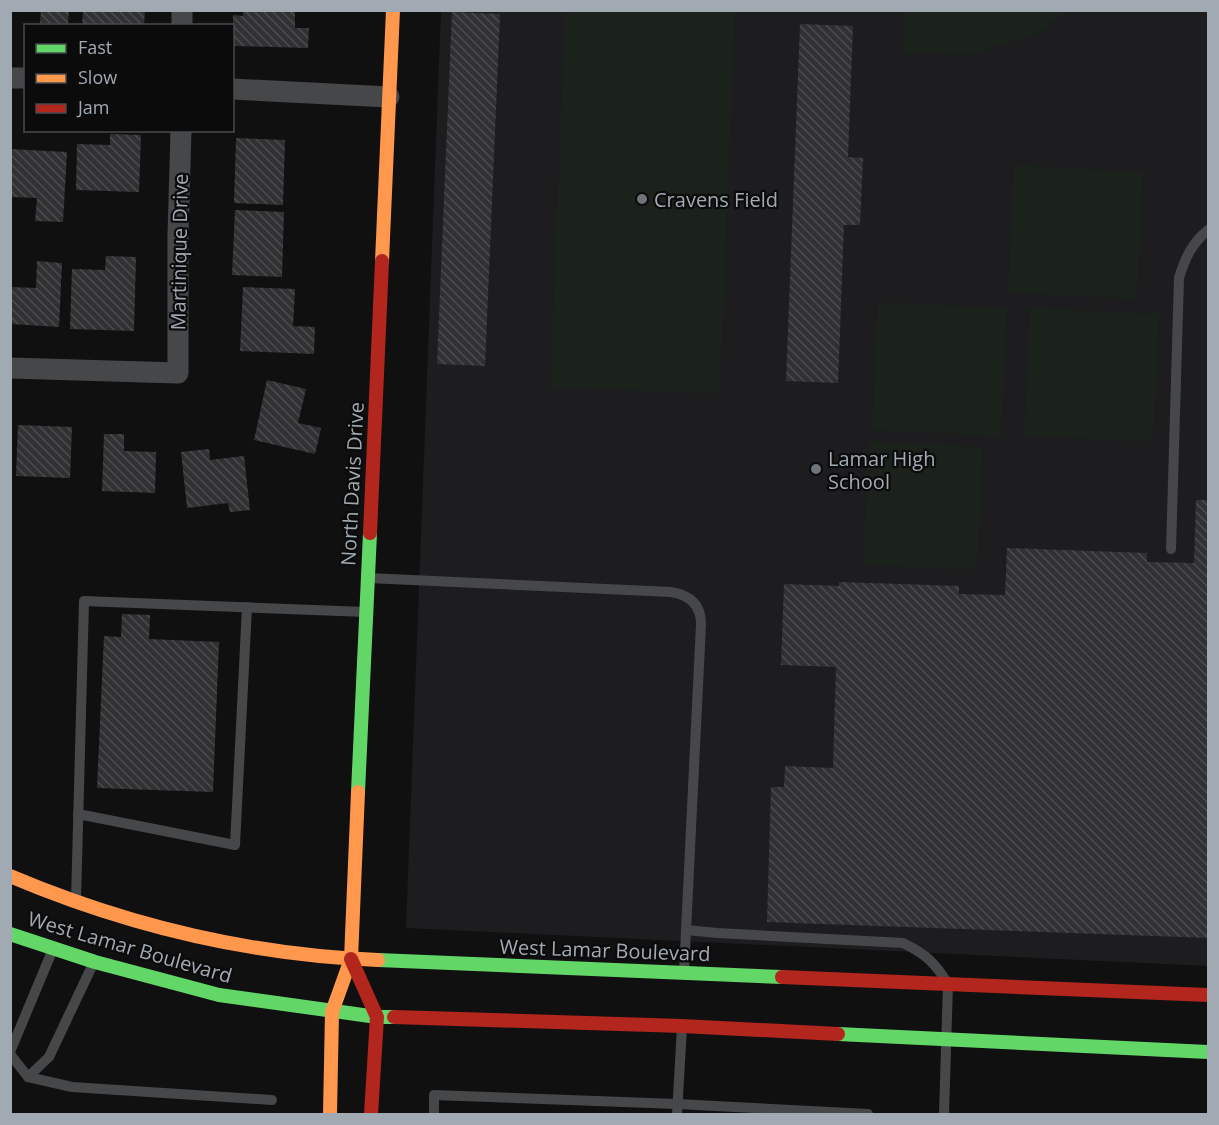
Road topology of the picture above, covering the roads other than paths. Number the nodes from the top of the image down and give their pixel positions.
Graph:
1 (393, 10) edge
2 (234, 89) edge
3 (389, 97) junction
4 (181, 132) edge
5 (1209, 230) edge
6 (10, 368) edge
7 (1171, 549) dead end
8 (368, 578) junction
9 (247, 607) junction
10 (366, 612) junction
11 (78, 814) junction
12 (10, 876) edge
13 (75, 903) junction
14 (686, 930) junction
15 (10, 934) edge
16 (53, 949) junction
17 (351, 959) junction
18 (95, 962) junction
19 (684, 972) junction
20 (948, 984) junction
21 (1209, 995) edge
22 (332, 1012) junction
23 (377, 1017) junction
24 (682, 1026) junction
25 (946, 1040) junction
26 (1209, 1052) edge
27 (10, 1053) edge
28 (28, 1077) junction
29 (272, 1100) dead end
30 (677, 1109) edge
31 (330, 1114) edge
32 (371, 1114) edge
33 (434, 1114) edge
34 (868, 1114) edge
35 (944, 1114) edge

1 - 3 main road, North Davis Drive
2 - 3 street
3 - 8 main road, North Davis Drive
4 - 6 street, Martinique Drive
5 - 7 lane
8 - 10 main road, North Davis Drive
8 - 14 lane
9 - 10 lane
9 - 11 lane
9 - 11 lane
10 - 17 main road, North Davis Drive
11 - 13 lane
12 - 13 main road, West Lamar Boulevard
13 - 17 main road, West Lamar Boulevard
14 - 19 lane
14 - 20 lane
15 - 16 main road, West Lamar Boulevard
16 - 18 main road, West Lamar Boulevard
16 - 27 lane
17 - 19 main road, West Lamar Boulevard
17 - 22 main road, North Davis Drive
17 - 23 main road, North Davis Drive
18 - 22 main road, West Lamar Boulevard
18 - 28 lane
19 - 20 main road, West Lamar Boulevard
20 - 21 main road, West Lamar Boulevard
20 - 25 lane
22 - 23 main road, West Lamar Boulevard
22 - 31 main road, North Davis Drive
23 - 24 main road, West Lamar Boulevard
23 - 32 main road, North Davis Drive
24 - 25 main road, West Lamar Boulevard
24 - 30 lane
25 - 26 main road, West Lamar Boulevard
25 - 35 lane
27 - 28 lane
28 - 29 lane
30 - 33 lane
30 - 34 lane

